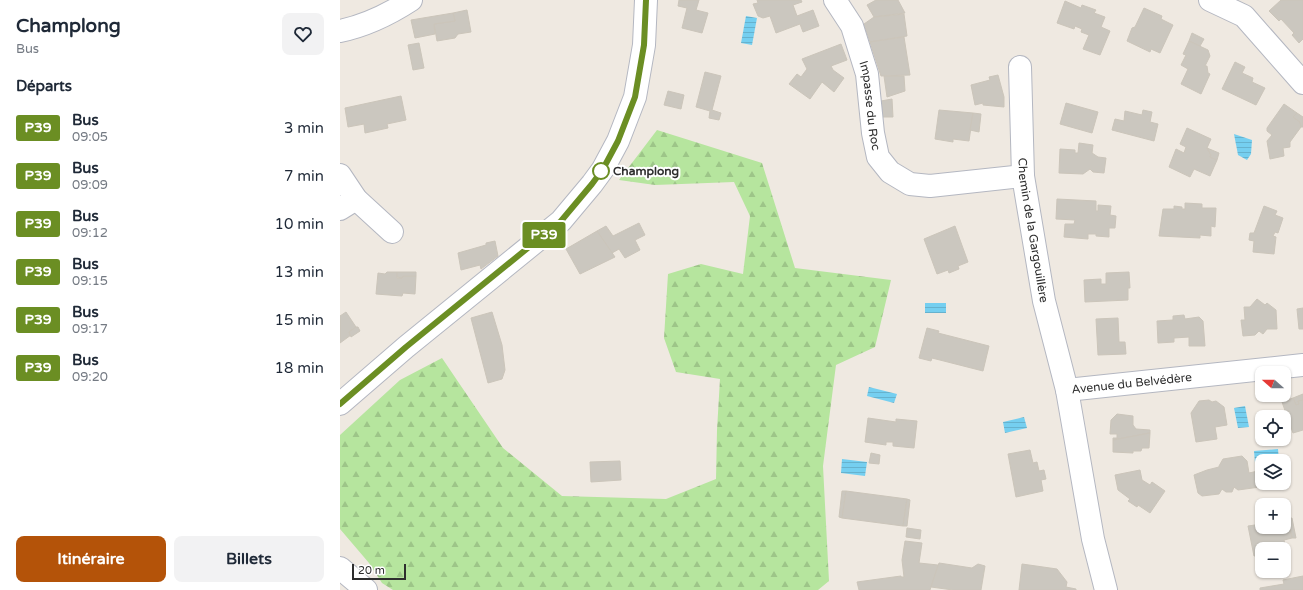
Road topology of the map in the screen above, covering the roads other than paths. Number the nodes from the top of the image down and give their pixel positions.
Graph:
1 (411, 0) edge
2 (646, 0) edge
3 (835, 0) edge
4 (1210, 0) edge
5 (340, 31) edge
6 (1020, 67) dead end
7 (1303, 83) edge
8 (340, 175) edge
9 (1023, 176) junction
10 (348, 204) edge
11 (392, 232) dead end
12 (1303, 366) edge
13 (1068, 390) junction
14 (340, 404) edge
15 (340, 568) edge
16 (366, 590) edge
17 (1106, 590) edge

1 - 5 street
2 - 14 street
3 - 9 street, Impasse du Roc
4 - 7 street
6 - 9 street, Chemin de la Gargouillère
8 - 10 street
9 - 13 street, Chemin de la Gargouillère
10 - 11 street
12 - 13 street, Avenue du Belvédère
13 - 17 street, Avenue du Belvédère
15 - 16 street

